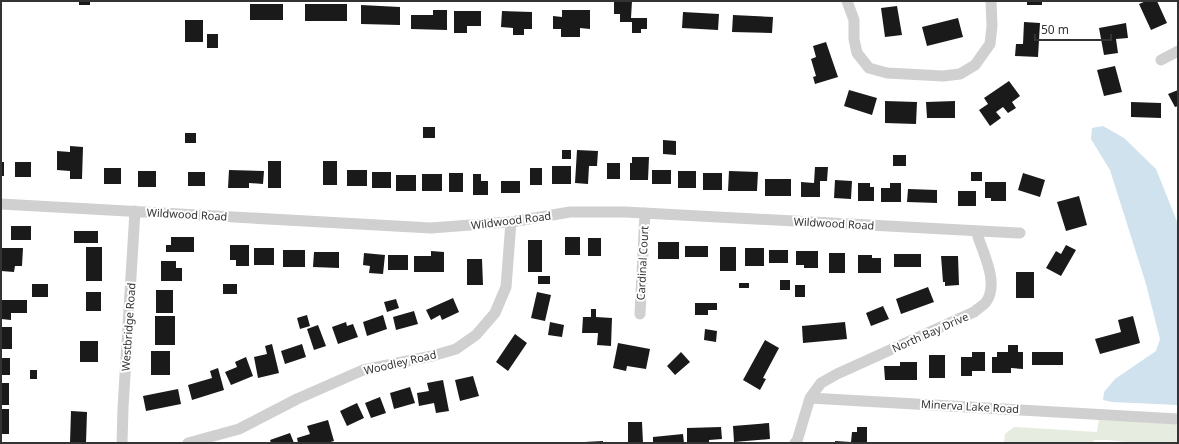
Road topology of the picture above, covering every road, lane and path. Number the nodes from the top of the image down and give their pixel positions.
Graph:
1 (847, 1) edge
2 (991, 1) edge
3 (1178, 51) edge
4 (1161, 60) dead end
5 (1, 204) edge
6 (135, 212) junction
7 (645, 212) junction
8 (511, 222) junction
9 (976, 231) junction
10 (1020, 233) dead end
11 (640, 314) dead end
12 (810, 398) junction
13 (1178, 419) edge
14 (122, 443) edge
15 (188, 443) edge
16 (795, 443) edge

1 - 2 street
3 - 4 street
5 - 6 street, Wildwood Road
6 - 8 street, Wildwood Road
6 - 14 street, Westbridge Road
7 - 8 street, Wildwood Road
7 - 9 street, Wildwood Road
7 - 11 street, Cardinal Court
8 - 15 street, Woodley Road
9 - 10 street, Wildwood Road
9 - 12 street, North Bay Drive
12 - 13 street, Minerva Lake Road
12 - 16 street

